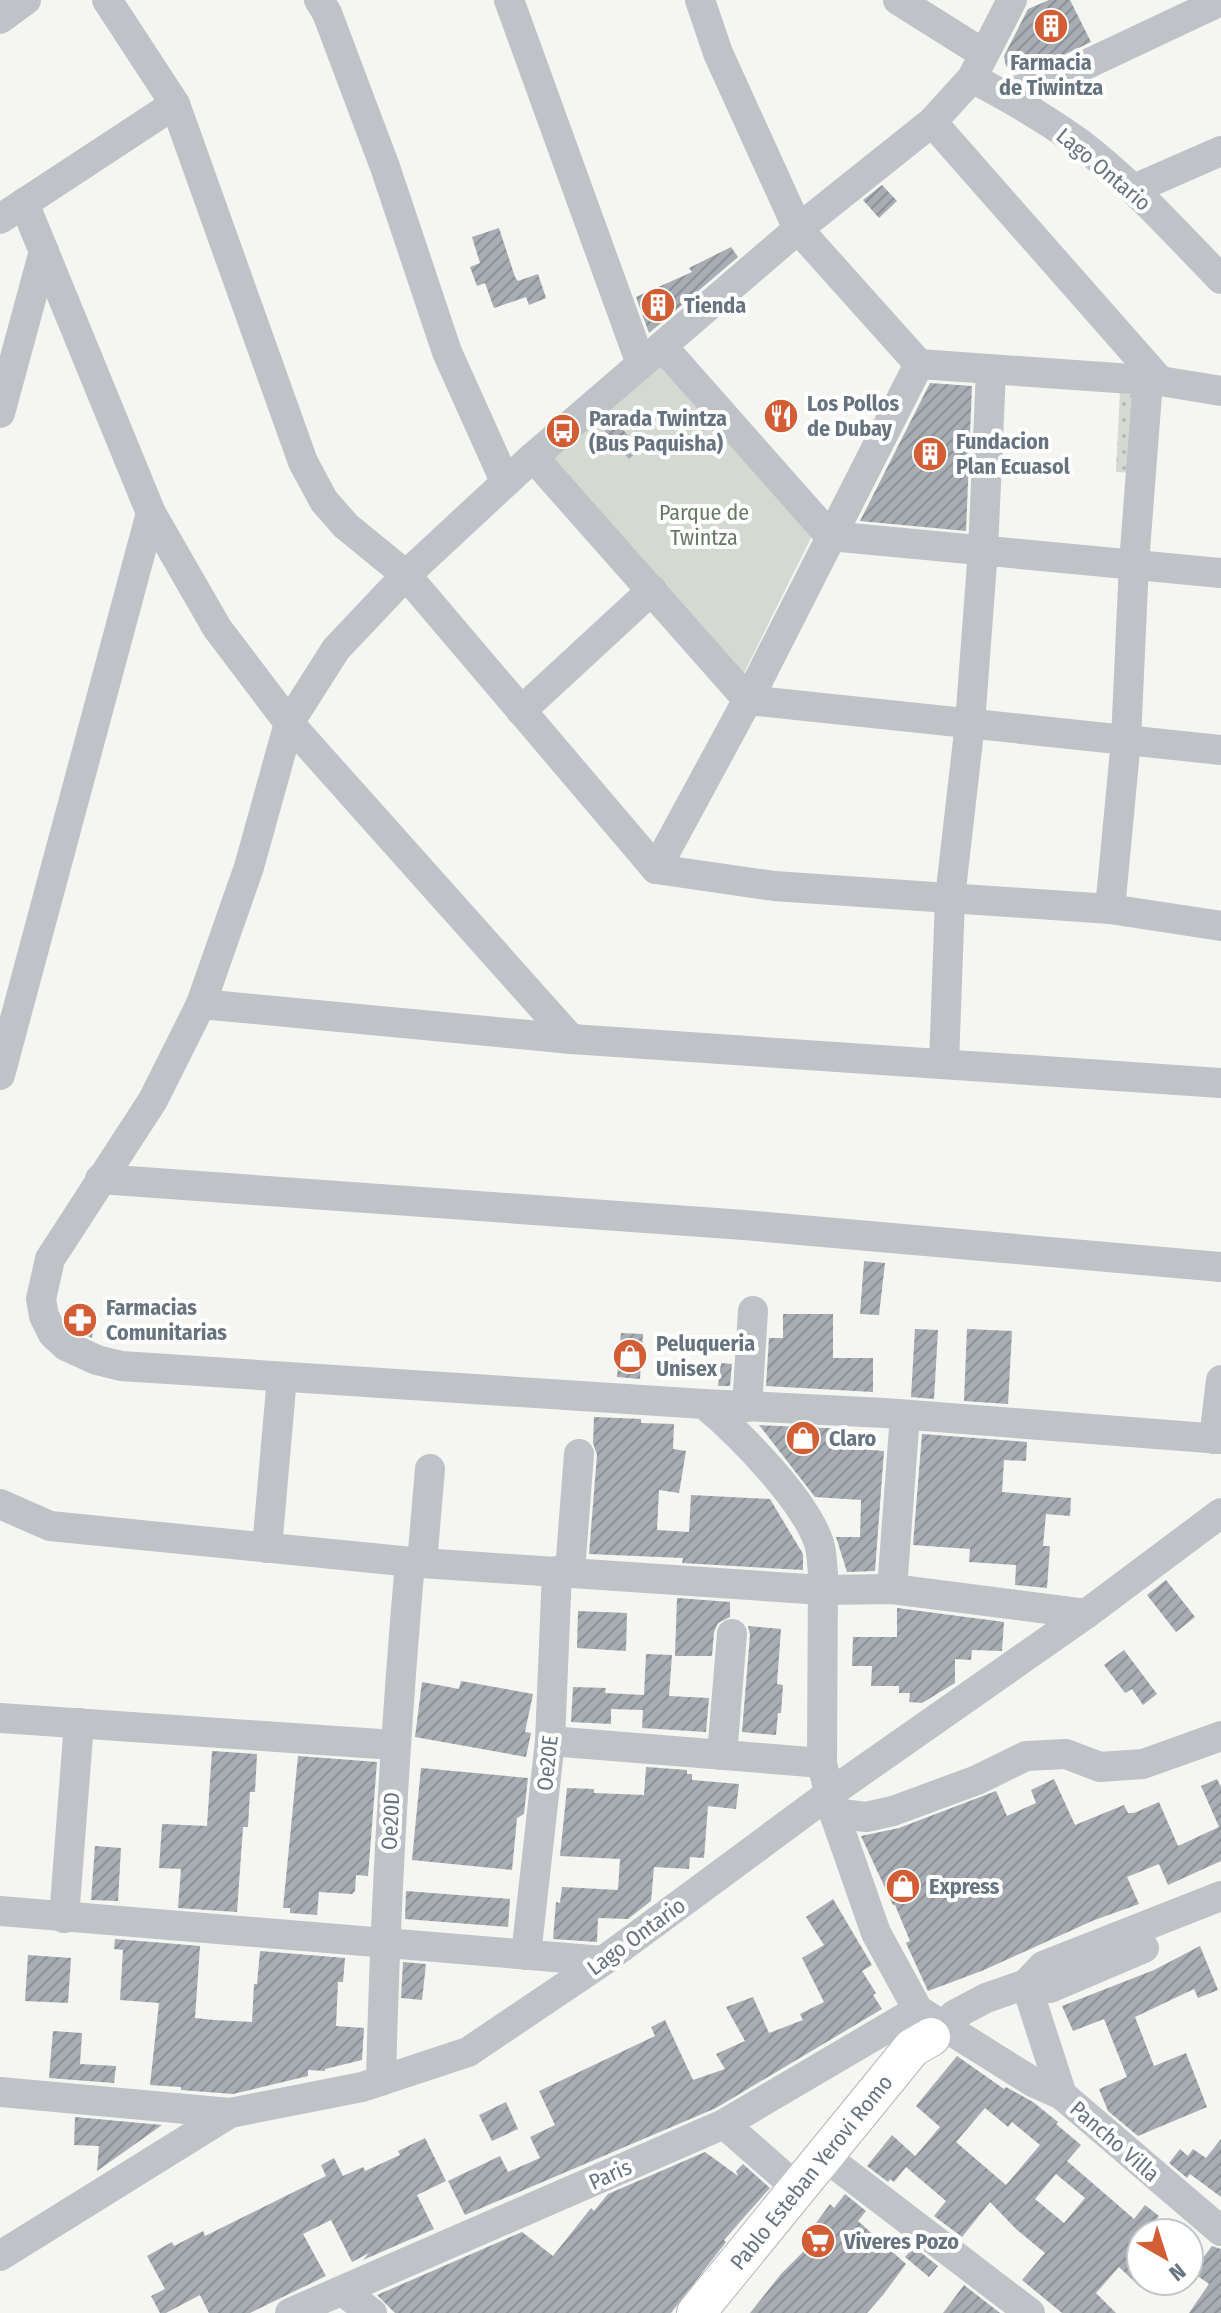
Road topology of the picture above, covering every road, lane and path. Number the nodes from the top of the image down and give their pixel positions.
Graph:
1 (26, 0) edge
2 (107, 0) edge
3 (319, 0) edge
4 (509, 0) edge
5 (700, 0) edge
6 (898, 0) edge
7 (1012, 0) edge
8 (1221, 1) edge
9 (0, 19) edge
10 (978, 66) junction
11 (1003, 94) junction
12 (175, 104) junction
13 (932, 122) junction
14 (1221, 151) edge
15 (1134, 189) junction
16 (12, 211) edge
17 (798, 229) junction
18 (44, 251) junction
19 (1221, 279) edge
20 (652, 355) junction
21 (919, 364) junction
22 (991, 371) junction
23 (1154, 381) junction
24 (1221, 391) edge
25 (0, 413) edge
26 (533, 457) junction
27 (505, 481) junction
28 (151, 513) junction
29 (830, 536) junction
30 (983, 550) junction
31 (1134, 563) junction
32 (1221, 573) edge
33 (406, 575) junction
34 (652, 590) junction
35 (748, 700) junction
36 (521, 711) junction
37 (289, 723) junction
38 (970, 723) junction
39 (1126, 740) junction
40 (1221, 750) edge
41 (656, 869) junction
42 (950, 898) junction
43 (1110, 909) junction
44 (1221, 926) edge
45 (201, 1004) junction
46 (571, 1039) junction
47 (944, 1064) junction
48 (0, 1075) edge
49 (1221, 1083) edge
50 (100, 1179) junction
51 (1221, 1267) edge
52 (753, 1311) dead end
53 (282, 1377) junction
54 (1221, 1380) edge
55 (704, 1404) junction
56 (747, 1407) junction
57 (905, 1415) junction
58 (1218, 1439) edge
59 (579, 1454) dead end
60 (430, 1469) dead end
61 (0, 1504) edge
62 (1221, 1513) edge
63 (267, 1548) junction
64 (416, 1562) junction
65 (564, 1571) junction
66 (892, 1589) junction
67 (822, 1590) junction
68 (1086, 1614) junction
69 (732, 1634) dead end
70 (0, 1718) edge
71 (79, 1723) junction
72 (1221, 1736) edge
73 (550, 1741) junction
74 (394, 1745) junction
75 (722, 1755) junction
76 (822, 1763) junction
77 (832, 1803) junction
78 (1221, 1896) edge
79 (0, 1911) edge
80 (1221, 1915) edge
81 (64, 1918) junction
82 (384, 1943) junction
83 (526, 1955) junction
84 (603, 1961) junction
85 (1026, 1984) junction
86 (930, 2024) junction
87 (381, 2081) junction
88 (0, 2092) edge
89 (1062, 2095) junction
90 (230, 2113) junction
91 (724, 2124) junction
92 (840, 2168) junction
93 (797, 2188) junction
94 (1221, 2231) edge
95 (0, 2256) edge
96 (342, 2291) junction
97 (290, 2313) edge
98 (372, 2313) edge
99 (696, 2313) edge
100 (727, 2313) edge
101 (1030, 2313) edge

1 - 9 street
2 - 12 street
3 - 27 street
4 - 20 street
5 - 17 street
6 - 10 street, Lago Ontario
7 - 10 street
8 - 11 street
10 - 11 street, Lago Ontario
10 - 13 street
11 - 15 street, Lago Ontario
12 - 16 street
12 - 33 street
13 - 17 street
13 - 23 street
14 - 15 street
15 - 19 street, Lago Ontario
16 - 18 street
17 - 20 street
17 - 21 street
18 - 25 street
18 - 28 street
20 - 26 street
20 - 29 street
21 - 22 street
21 - 29 street
22 - 23 street
22 - 30 street
23 - 24 street
23 - 31 street
26 - 27 street
26 - 34 street
27 - 33 street
28 - 37 street
28 - 48 street
29 - 30 street
29 - 35 street
30 - 31 street
30 - 38 street
31 - 32 street
31 - 39 street
33 - 36 street
33 - 37 street
34 - 35 street
34 - 36 street
35 - 38 street
35 - 41 street
36 - 41 street
37 - 45 street
37 - 46 street
38 - 39 street
38 - 42 street
39 - 40 street
39 - 43 street
41 - 42 street
42 - 43 street
42 - 47 street
43 - 44 street
45 - 46 street
45 - 50 street
46 - 47 street
47 - 49 street
50 - 51 street
50 - 53 street
52 - 56 street
53 - 55 street
53 - 63 street
54 - 58 street
55 - 56 street
55 - 67 street
56 - 57 street
57 - 58 street
57 - 66 street
59 - 65 street, Oe20E
60 - 64 street, Oe20D
61 - 63 street
62 - 68 street, Lago Ontario
63 - 64 street
64 - 65 street
64 - 74 street, Oe20D
65 - 67 street
65 - 73 street, Oe20E
66 - 67 street
66 - 68 street
67 - 76 street
68 - 77 street, Lago Ontario
69 - 75 street
70 - 71 street
71 - 74 street
71 - 81 street
72 - 77 street
73 - 75 street
73 - 83 street, Oe20E
74 - 82 street, Oe20D
75 - 76 street
76 - 77 street
77 - 84 street, Lago Ontario
77 - 86 street
78 - 85 street, Pablo Esteban Yerovi Romo
79 - 81 street
80 - 85 street, Pablo Esteban Yerovi Romo
81 - 82 street
82 - 83 street
82 - 87 street, Oe20D
83 - 84 street
84 - 87 street, Lago Ontario
85 - 86 street, Pablo Esteban Yerovi Romo
85 - 89 street, Pancho Villa
86 - 89 street
86 - 91 street, Paris
86 - 92 main road, Pablo Esteban Yerovi Romo
86 - 93 main road, Pablo Esteban Yerovi Romo
87 - 90 street, Lago Ontario
88 - 90 street
89 - 94 street, Pancho Villa
90 - 95 street, Lago Ontario
91 - 93 street
91 - 96 street, Paris
92 - 100 main road, Pablo Esteban Yerovi Romo
92 - 101 street
93 - 99 main road, Pablo Esteban Yerovi Romo
96 - 97 street, Paris
96 - 98 street

